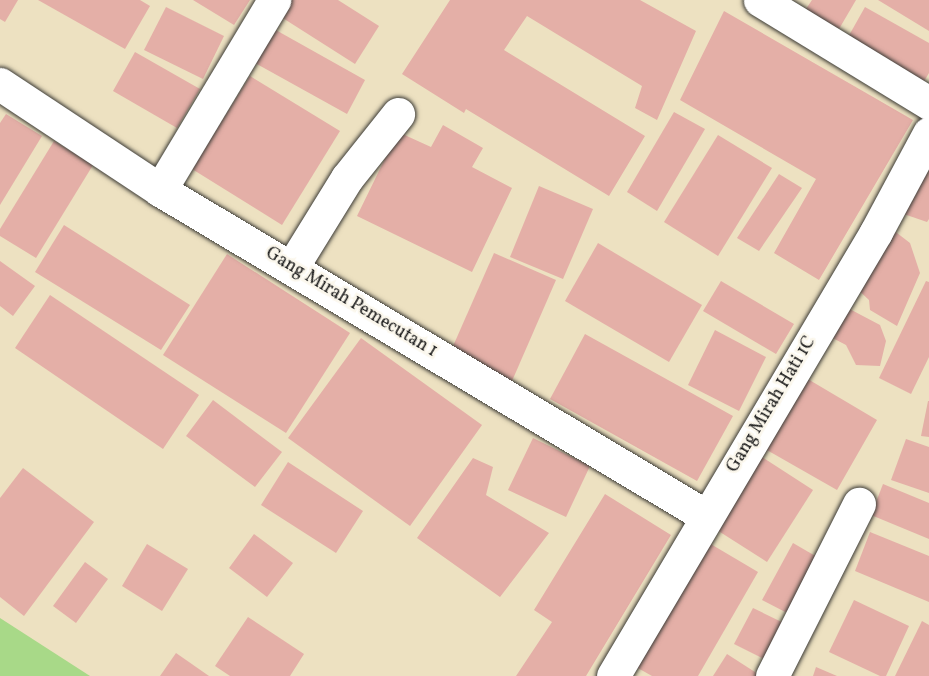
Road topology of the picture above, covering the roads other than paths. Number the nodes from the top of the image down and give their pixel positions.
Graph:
1 (274, 0) edge
2 (760, 0) edge
3 (0, 84) edge
4 (929, 103) edge
5 (398, 114) dead end
6 (929, 133) edge
7 (160, 190) junction
8 (292, 267) junction
9 (859, 504) dead end
10 (706, 516) junction
11 (612, 676) edge
12 (772, 676) edge

1 - 7 street
2 - 4 street
3 - 7 street, Gang Mirah Pemecutan 1
5 - 8 street
6 - 10 street, Gang Mirah Hati 1C
7 - 8 street, Gang Mirah Pemecutan 1
8 - 10 street, Gang Mirah Pemecutan 1
9 - 12 street
10 - 11 street, Gang Mirah Hati 1C

